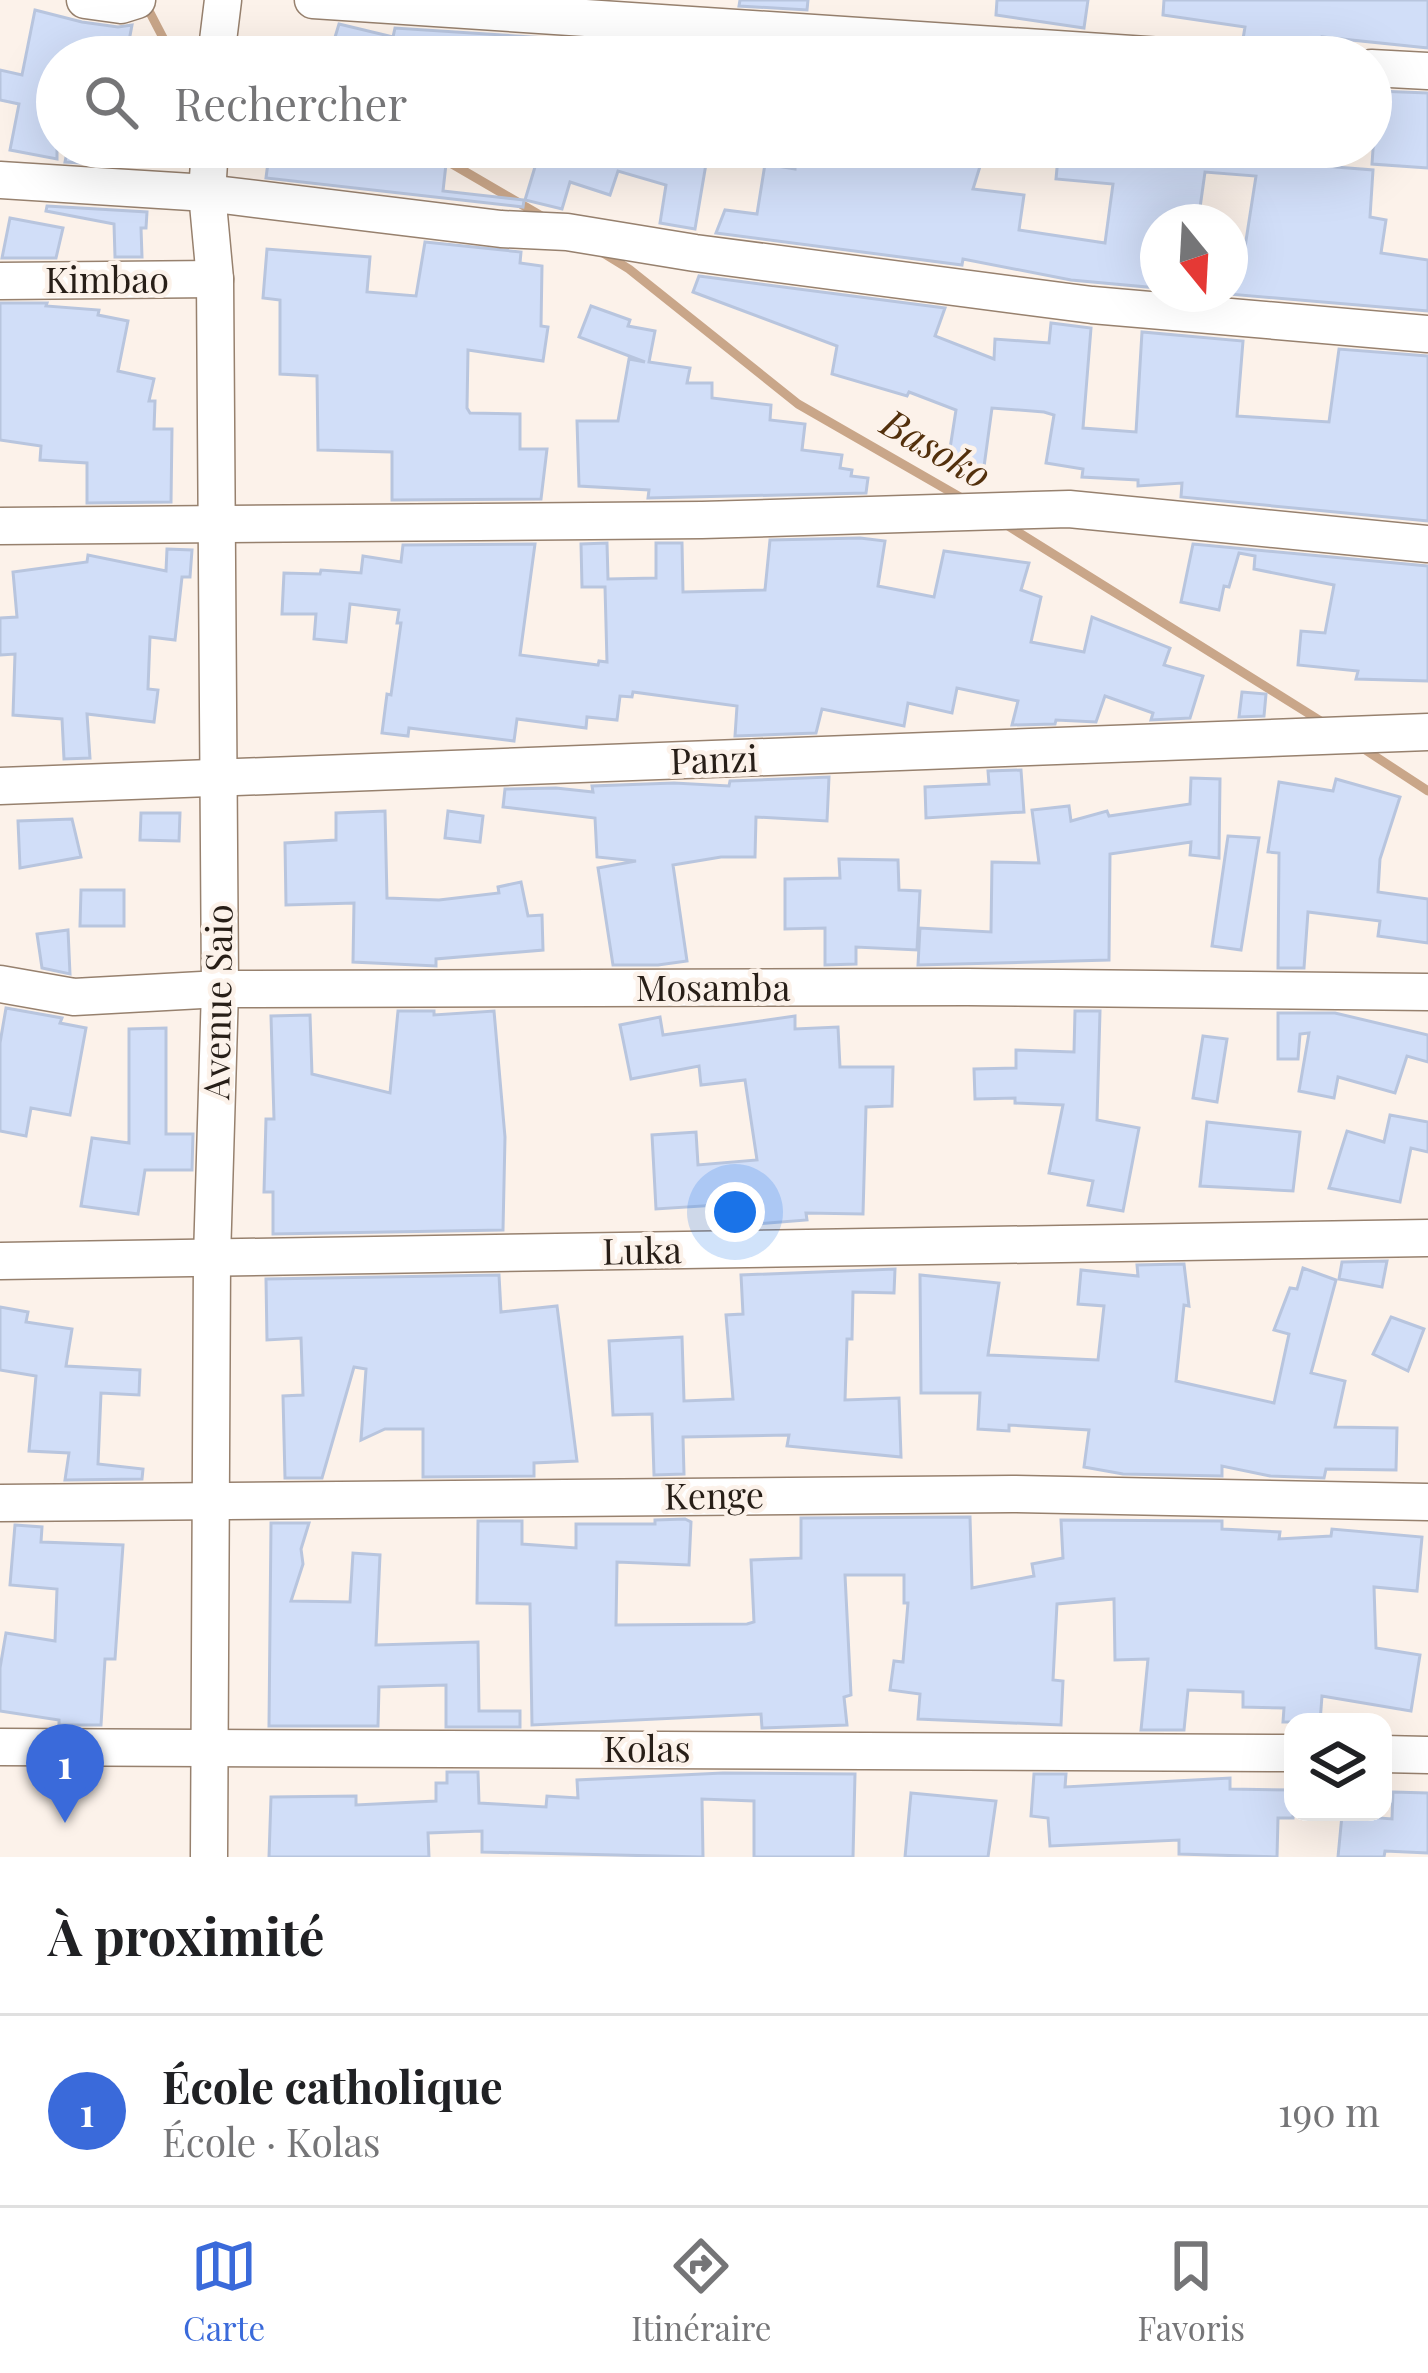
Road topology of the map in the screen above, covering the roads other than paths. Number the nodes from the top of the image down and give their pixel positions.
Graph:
1 (85, 0) edge
2 (137, 0) edge
3 (223, 0) edge
4 (314, 0) edge
5 (219, 36) edge
6 (860, 36) edge
7 (1392, 69) edge
8 (1428, 71) edge
9 (209, 168) edge
10 (0, 180) edge
11 (207, 193) junction
12 (214, 279) junction
13 (0, 281) edge
14 (1428, 334) edge
15 (216, 523) junction
16 (0, 526) edge
17 (1428, 544) edge
18 (1428, 732) edge
19 (217, 781) junction
20 (0, 786) edge
21 (0, 984) edge
22 (220, 989) junction
23 (1428, 992) edge
24 (1428, 1238) edge
25 (212, 1258) junction
26 (0, 1261) edge
27 (0, 1502) edge
28 (211, 1502) junction
29 (1428, 1502) edge
30 (0, 1747) edge
31 (208, 1747) junction
32 (1284, 1753) edge
33 (1392, 1754) edge
34 (1428, 1754) edge
35 (209, 1857) edge

1 - 2 street
3 - 5 street
4 - 6 street
7 - 8 street
9 - 11 street, Avenue Saio
10 - 11 street
11 - 12 street, Avenue Saio
11 - 14 street
12 - 13 street, Kimbao
12 - 15 street, Avenue Saio
15 - 16 street
15 - 17 street
15 - 19 street, Avenue Saio
18 - 19 street, Panzi
19 - 20 street, Panzi
19 - 22 street, Avenue Saio
21 - 22 street, Mosamba
22 - 23 street, Mosamba
22 - 25 street, Avenue Saio
24 - 25 street, Luka
25 - 26 street, Luka
25 - 28 street, Avenue Saio
27 - 28 street, Kenge
28 - 29 street, Kenge
28 - 31 street, Avenue Saio
30 - 31 street, Kolas
31 - 32 street, Kolas
31 - 35 street, Avenue Saio
33 - 34 street

